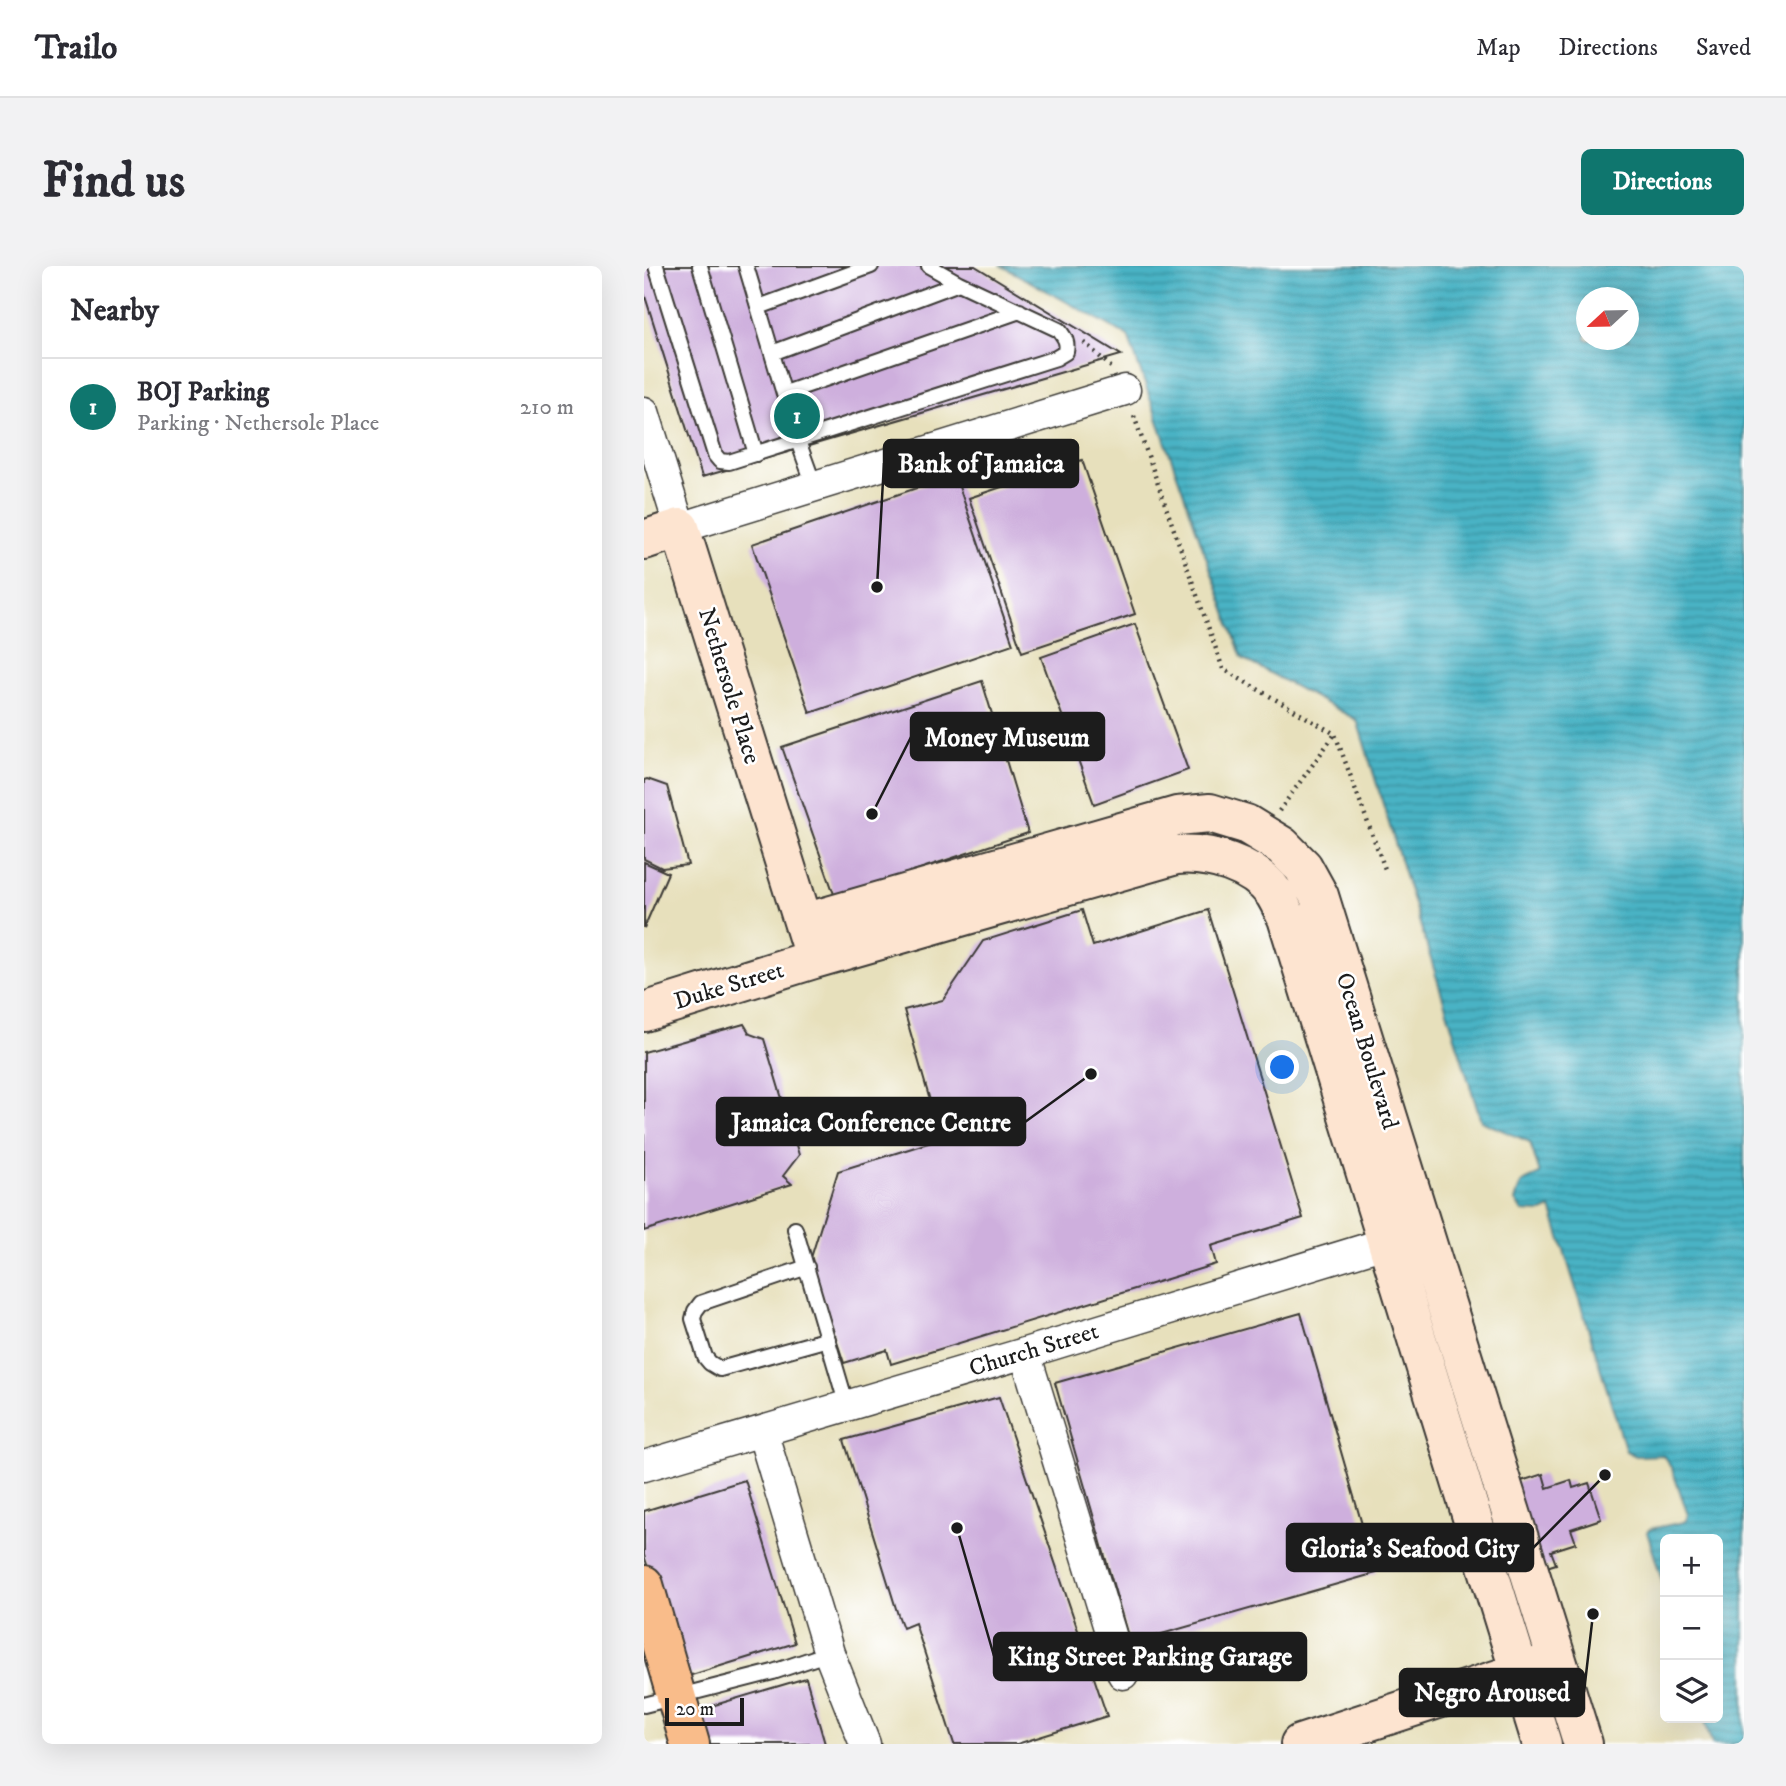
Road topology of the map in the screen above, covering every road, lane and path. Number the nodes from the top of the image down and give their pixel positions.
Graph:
1 (656, 266) edge
2 (700, 266) edge
3 (746, 266) edge
4 (871, 266) edge
5 (929, 266) edge
6 (958, 283) junction
7 (759, 307) junction
8 (1020, 311) junction
9 (1077, 338) dead end
10 (772, 353) junction
11 (1125, 390) junction
12 (785, 393) junction
13 (644, 412) edge
14 (798, 441) junction
15 (756, 454) junction
16 (815, 488) junction
17 (680, 528) junction
18 (644, 540) edge
19 (1335, 734) junction
20 (1262, 834) junction
21 (1384, 869) dead end
22 (804, 923) junction
23 (814, 959) junction
24 (644, 1013) edge
25 (795, 1229) dead end
26 (1406, 1236) junction
27 (807, 1267) junction
28 (828, 1339) junction
29 (1025, 1353) junction
30 (847, 1406) junction
31 (762, 1431) junction
32 (644, 1466) edge
33 (644, 1585) edge
34 (829, 1653) junction
35 (1557, 1660) junction
36 (1520, 1672) junction
37 (1123, 1674) dead end
38 (660, 1700) edge
39 (690, 1744) edge
40 (864, 1744) edge
41 (1300, 1744) edge
42 (1542, 1744) edge
43 (1583, 1744) edge

1 - 15 lane
2 - 15 lane
3 - 7 lane
4 - 7 lane
5 - 6 lane
6 - 8 lane
6 - 10 lane
7 - 10 lane
8 - 12 lane
8 - 14 lane
9 - 11 path
10 - 12 lane
11 - 16 street
11 - 19 path
12 - 14 lane
13 - 17 street, Nethersole Place
14 - 15 lane
14 - 16 lane
16 - 17 street
17 - 18 street
17 - 22 street, Nethersole Place
19 - 20 path
19 - 21 path
20 - 22 street, Ocean Boulevard
20 - 26 street, Ocean Boulevard
22 - 23 street, Nethersole Place
23 - 24 street, Duke Street
23 - 26 street, Ocean Boulevard
25 - 27 lane
26 - 29 street, Church Street
26 - 35 street, Ocean Boulevard
26 - 36 street, Ocean Boulevard
27 - 28 lane
27 - 28 lane
28 - 30 lane
29 - 30 street, Church Street
29 - 37 street
30 - 31 street, Church Street
31 - 32 street, Church Street
31 - 34 street
33 - 38 highway
34 - 38 lane
34 - 40 street
35 - 36 street
35 - 43 street, Ocean Boulevard
36 - 41 street
36 - 42 street, Ocean Boulevard
38 - 39 highway

